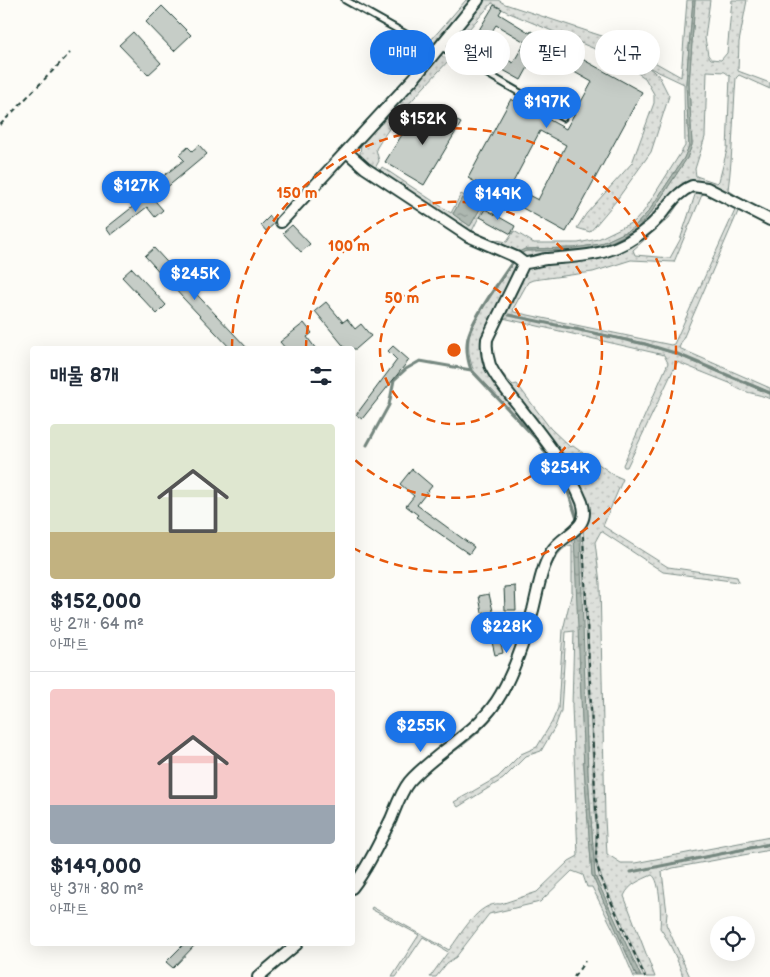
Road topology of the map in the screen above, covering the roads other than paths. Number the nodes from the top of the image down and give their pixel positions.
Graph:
1 (345, 0) edge
2 (478, 0) edge
3 (438, 49) junction
4 (563, 118) dead end
5 (348, 152) junction
6 (770, 220) edge
7 (281, 222) dead end
8 (524, 263) junction
9 (355, 884) edge
10 (295, 946) edge
11 (258, 977) edge

1 - 3 lane
2 - 3 street
3 - 4 lane
3 - 5 street
5 - 7 street
5 - 8 street
6 - 8 street
8 - 9 street
10 - 11 street

